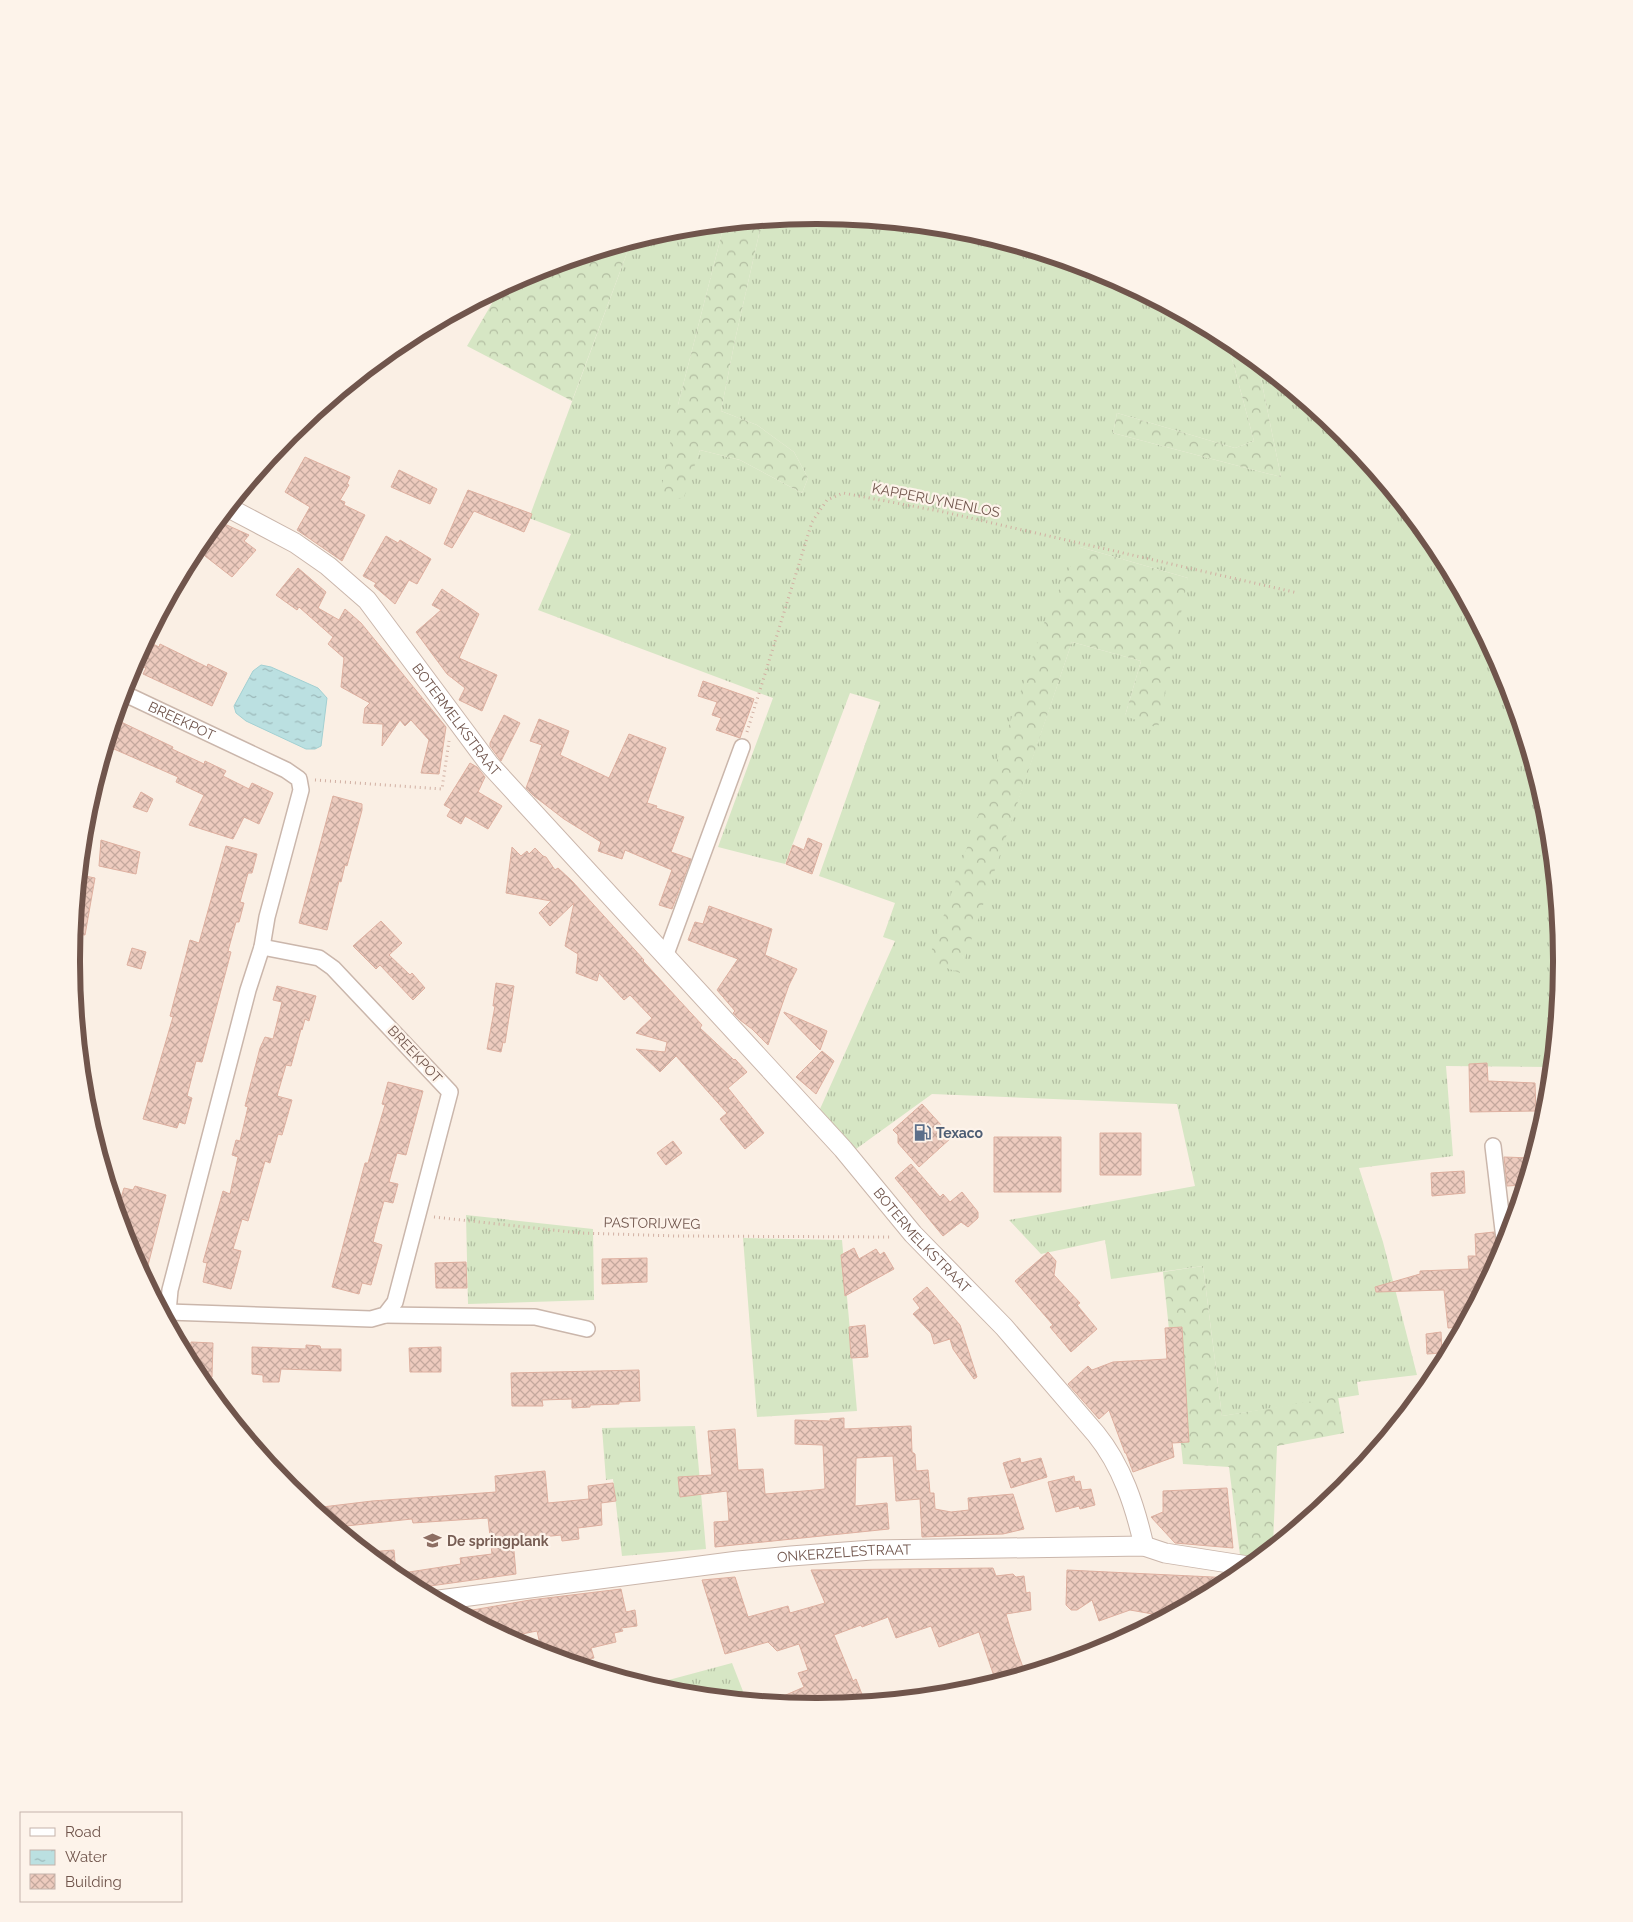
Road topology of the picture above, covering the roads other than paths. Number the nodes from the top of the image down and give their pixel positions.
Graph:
1 (234, 511) edge
2 (130, 696) edge
3 (742, 747) road end
4 (262, 947) junction
5 (665, 957) junction
6 (1493, 1146) dead end
7 (1503, 1228) edge
8 (166, 1306) edge
9 (170, 1312) edge
10 (385, 1315) junction
11 (587, 1329) dead end
12 (1144, 1546) junction
13 (1238, 1564) edge
14 (448, 1599) edge

1 - 5 street, BOTERMELKSTRAAT
2 - 4 street, BREEKPOT
3 - 5 street
4 - 8 street
4 - 10 street, BREEKPOT
5 - 12 street, BOTERMELKSTRAAT
6 - 7 street
9 - 10 street
10 - 11 street
12 - 13 street, ONKERZELESTRAAT
12 - 14 street, ONKERZELESTRAAT

